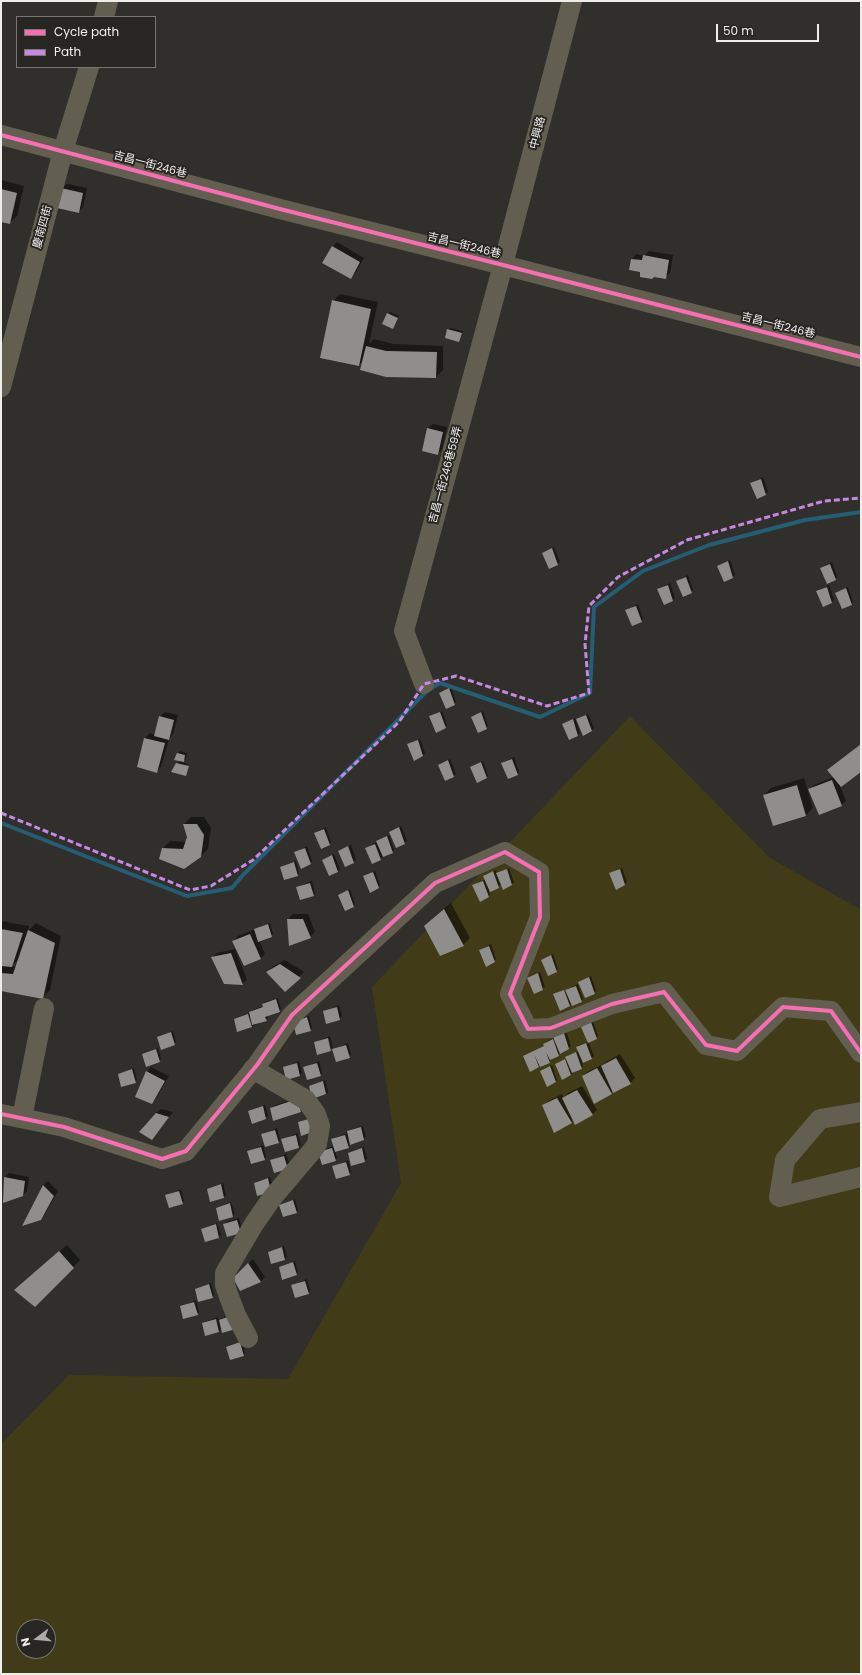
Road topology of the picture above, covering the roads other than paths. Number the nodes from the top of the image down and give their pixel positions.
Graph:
1 (108, 1) edge
2 (572, 1) edge
3 (104, 16) edge
4 (89, 68) edge
5 (1, 135) edge
6 (63, 151) junction
7 (504, 265) junction
8 (861, 357) edge
9 (1, 387) edge
10 (424, 684) dead end
11 (44, 1008) dead end
12 (861, 1053) edge
13 (253, 1069) junction
14 (861, 1112) edge
15 (1, 1114) edge
16 (22, 1118) junction
17 (861, 1177) edge
18 (248, 1338) dead end

1 - 3 street
2 - 7 street, 中興路
4 - 6 street, 慶南四街
5 - 6 street, 吉昌一街246巷
6 - 7 street, 吉昌一街246巷
6 - 9 street, 慶南四街
7 - 8 street, 吉昌一街246巷
7 - 10 street, 吉昌一街246巷59弄
11 - 16 street
12 - 13 street
13 - 16 street
13 - 18 street
14 - 17 street
15 - 16 street

